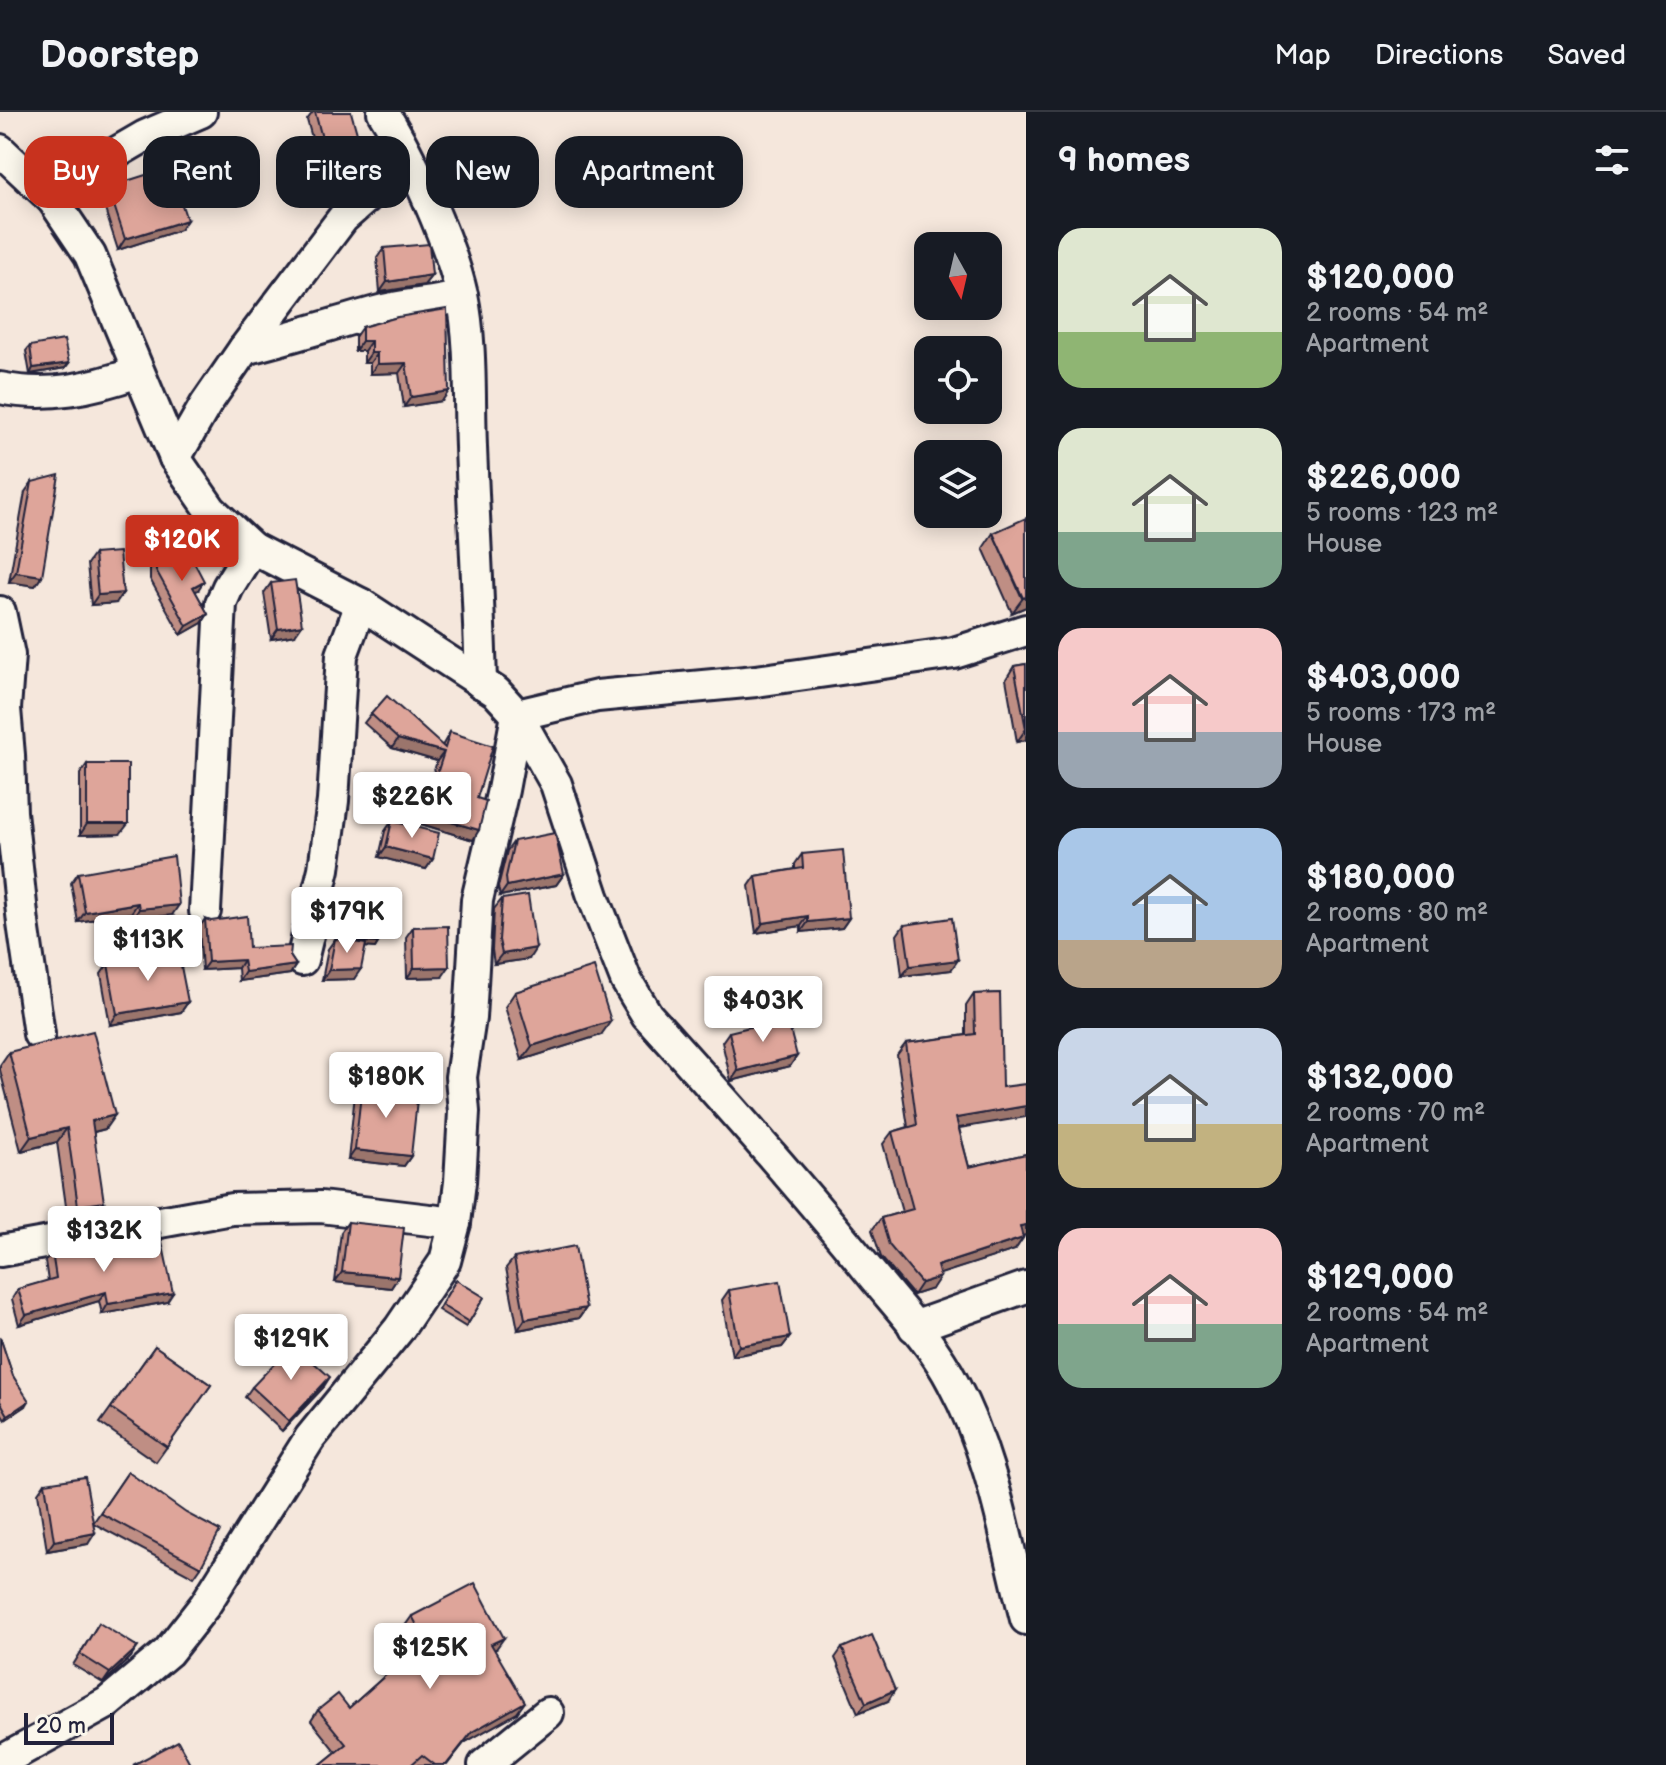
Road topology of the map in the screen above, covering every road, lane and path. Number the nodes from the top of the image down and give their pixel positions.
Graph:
1 (201, 112) edge
2 (383, 112) edge
3 (396, 136) edge
4 (127, 146) edge
5 (0, 150) edge
6 (410, 162) edge
7 (24, 173) edge
8 (58, 208) edge
9 (354, 208) edge
10 (462, 296) junction
11 (244, 349) junction
12 (138, 372) junction
13 (0, 388) edge
14 (175, 458) junction
15 (252, 548) junction
16 (361, 604) junction
17 (0, 612) edge
18 (1026, 630) edge
19 (481, 683) junction
20 (517, 715) junction
21 (205, 911) dead end
22 (302, 960) dead end
23 (39, 1034) dead end
24 (455, 1223) junction
25 (0, 1251) edge
26 (1026, 1287) edge
27 (914, 1327) junction
28 (1026, 1619) edge
29 (548, 1713) dead end
30 (0, 1762) edge
31 (484, 1765) edge

1 - 4 street
2 - 3 street
5 - 7 street
6 - 10 street
8 - 12 street
9 - 11 street
10 - 11 street
10 - 19 street
11 - 14 street
12 - 13 street
12 - 14 street
14 - 15 street
15 - 16 street
15 - 21 street
16 - 19 street
16 - 22 street
17 - 23 street
18 - 20 street
19 - 20 street
20 - 24 street
20 - 27 street
24 - 25 street
24 - 30 street
26 - 27 street
27 - 28 street
29 - 31 street

